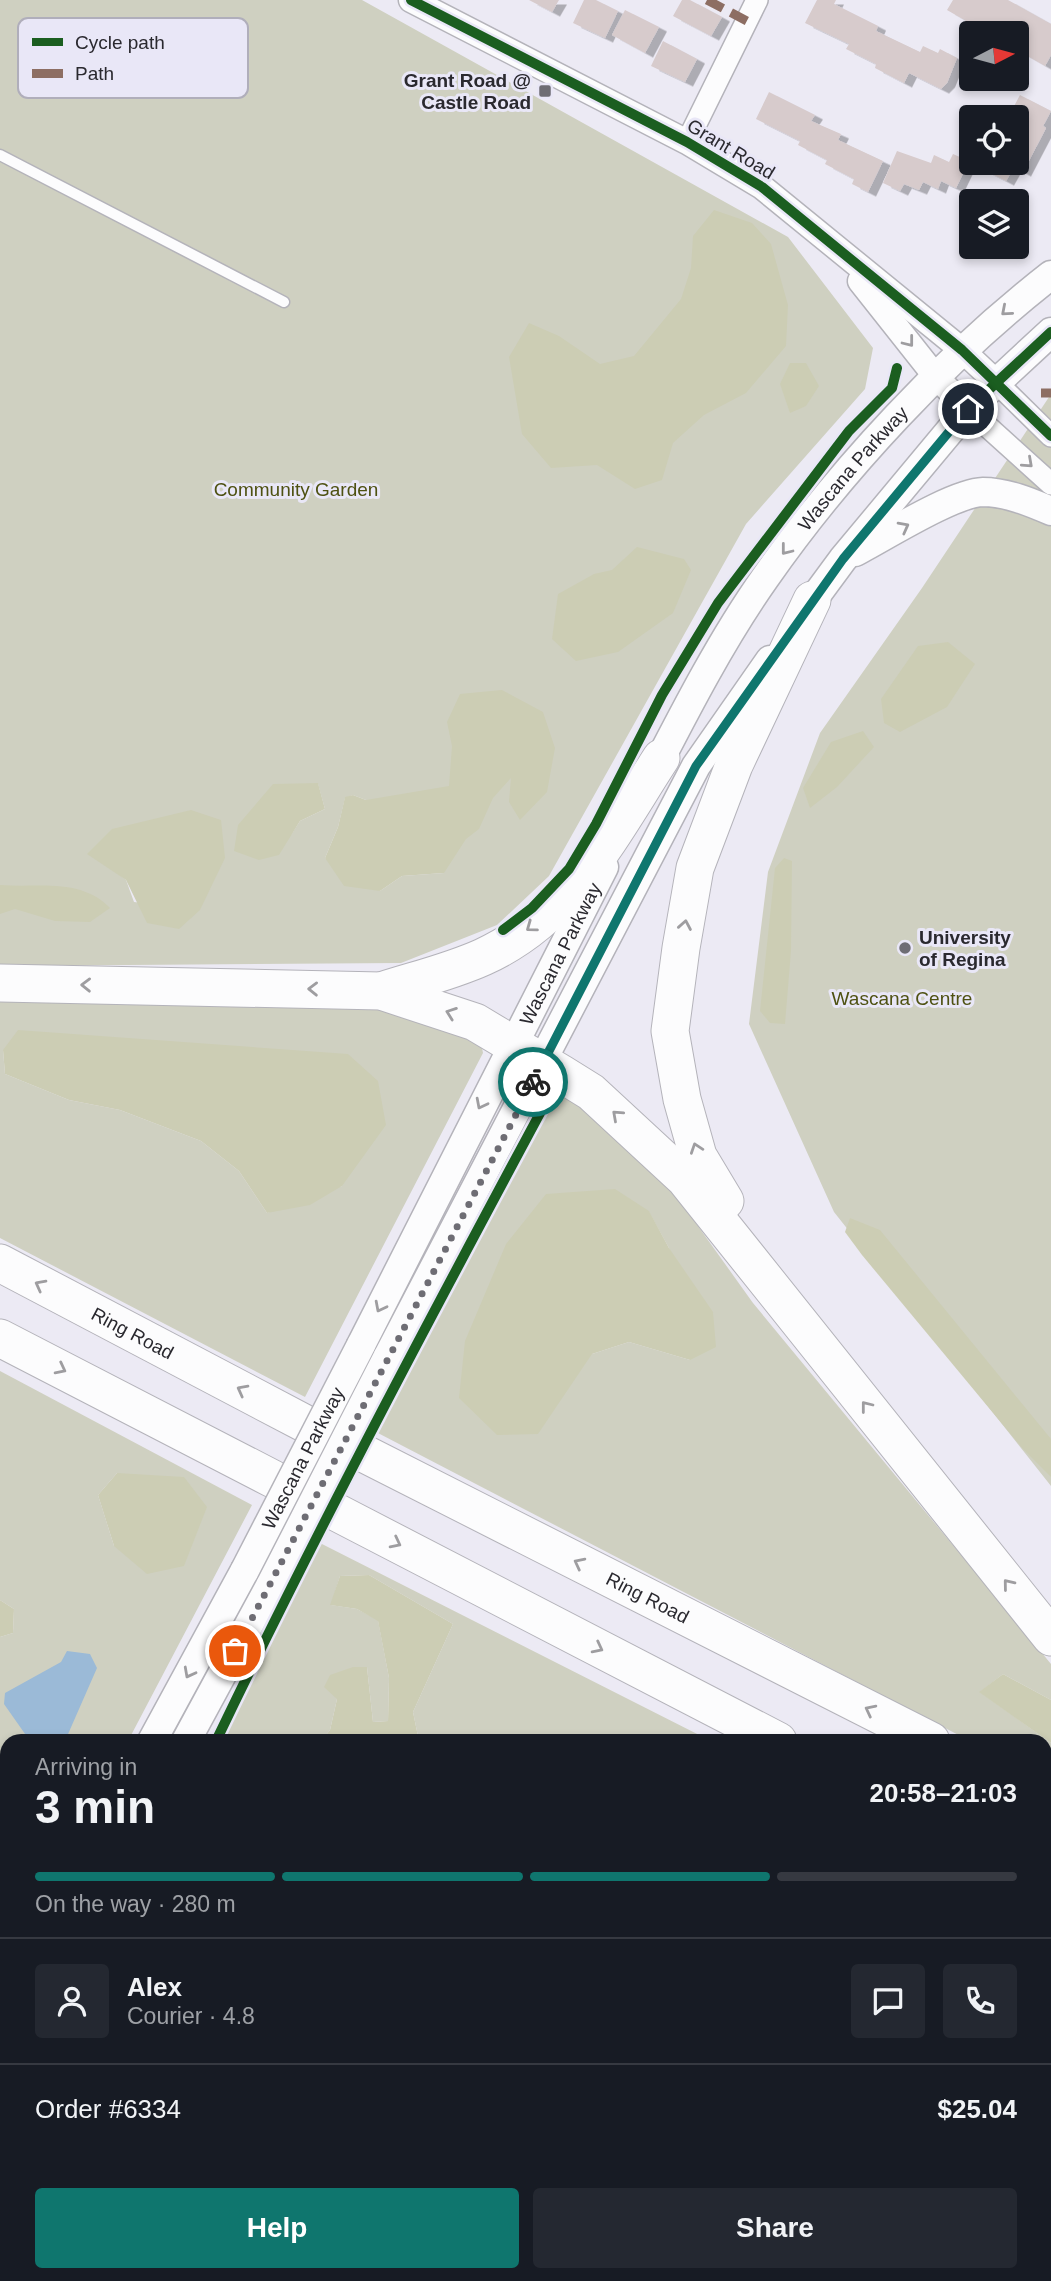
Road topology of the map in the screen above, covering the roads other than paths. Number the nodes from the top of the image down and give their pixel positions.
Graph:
1 (411, 0) edge
2 (757, 0) edge
3 (687, 142) junction
4 (0, 155) edge
5 (821, 236) junction
6 (1051, 275) edge
7 (284, 302) dead end
8 (1051, 332) edge
9 (962, 350) junction
10 (936, 377) junction
11 (996, 382) junction
12 (968, 409) junction
13 (1051, 436) edge
14 (1051, 484) edge
15 (1051, 511) edge
16 (843, 559) junction
17 (812, 600) junction
18 (661, 758) junction
19 (0, 983) edge
20 (381, 991) junction
21 (512, 1043) junction
22 (544, 1062) junction
23 (0, 1264) edge
24 (792, 1313) junction
25 (0, 1338) edge
26 (302, 1422) dead end
27 (365, 1454) dead end
28 (273, 1479) dead end
29 (336, 1512) dead end
30 (1051, 1637) edge
31 (156, 1734) edge
32 (190, 1734) edge
33 (764, 1734) edge
34 (916, 1734) edge

1 - 3 street, Grant Road
2 - 3 street
3 - 5 street, Grant Road
4 - 7 lane
5 - 9 street, Grant Road
5 -> 10 street, Grant Road
6 -> 9 main road, Wascana Parkway
8 - 11 main road, Wascana Parkway
9 - 10 main road, Wascana Parkway
9 - 11 street, Grant Road
10 - 12 street, Grant Road
10 -> 18 main road, Wascana Parkway
11 - 12 main road, Wascana Parkway
11 - 13 street
12 -> 14 street
12 - 16 main road, Wascana Parkway
16 -> 15 main road
16 - 17 main road, Wascana Parkway
17 - 22 main road, Wascana Parkway
24 -> 17 highway
18 -> 20 highway
18 - 21 main road, Wascana Parkway
20 -> 19 highway
21 -> 20 highway
21 - 22 highway
21 -> 31 main road, Wascana Parkway, bridge
24 -> 22 highway
22 - 32 main road, Wascana Parkway, bridge
26 -> 23 highway, Ring Road
30 -> 24 highway
25 -> 28 highway
34 -> 27 highway, Ring Road
29 -> 33 highway

